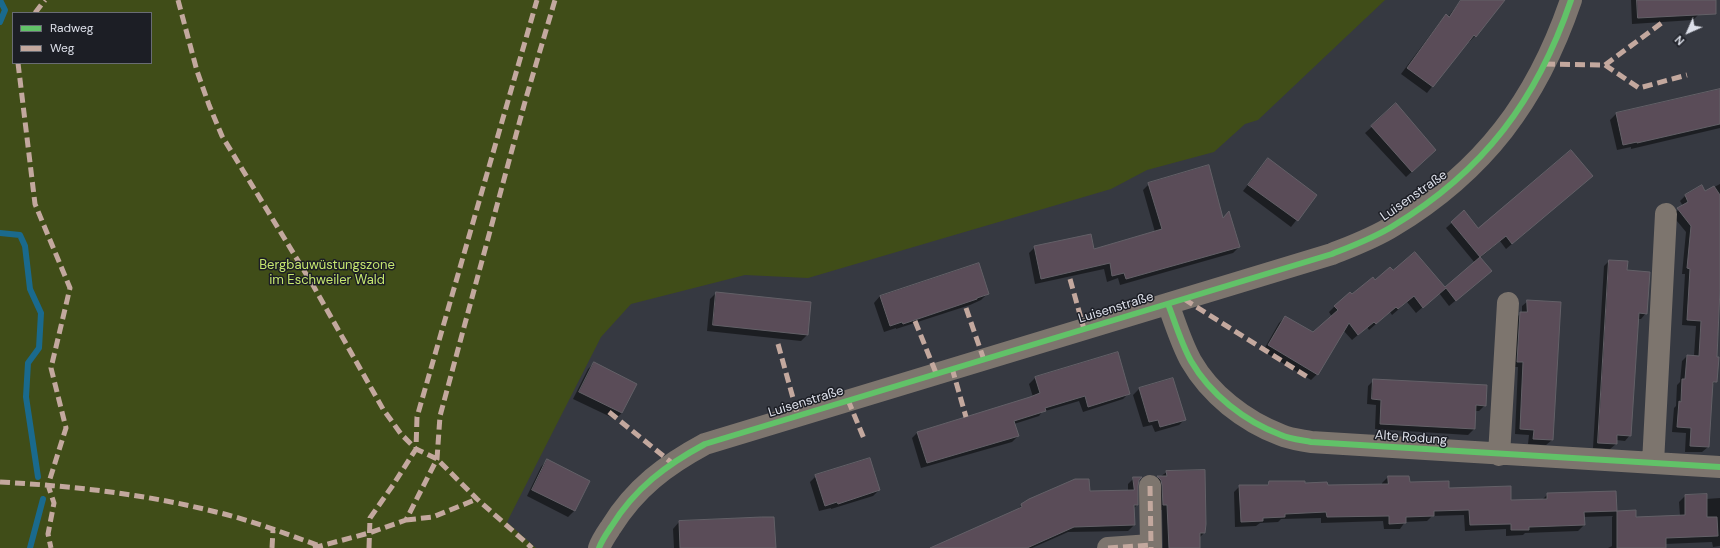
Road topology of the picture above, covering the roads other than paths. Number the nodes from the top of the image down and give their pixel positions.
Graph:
1 (1571, 0) edge
2 (1666, 214) dead end
3 (1508, 303) dead end
4 (1168, 304) junction
5 (1499, 455) junction
6 (1652, 463) junction
7 (1720, 468) edge
8 (1150, 486) dead end
9 (1151, 546) edge
10 (599, 548) edge
11 (1108, 548) edge

1 - 4 street, Luisenstraße
2 - 6 street
3 - 5 street
4 - 5 street, Alte Rodung
4 - 10 street, Luisenstraße
5 - 6 street, Alte Rodung
6 - 7 street, Alte Rodung
8 - 9 street
9 - 11 street

